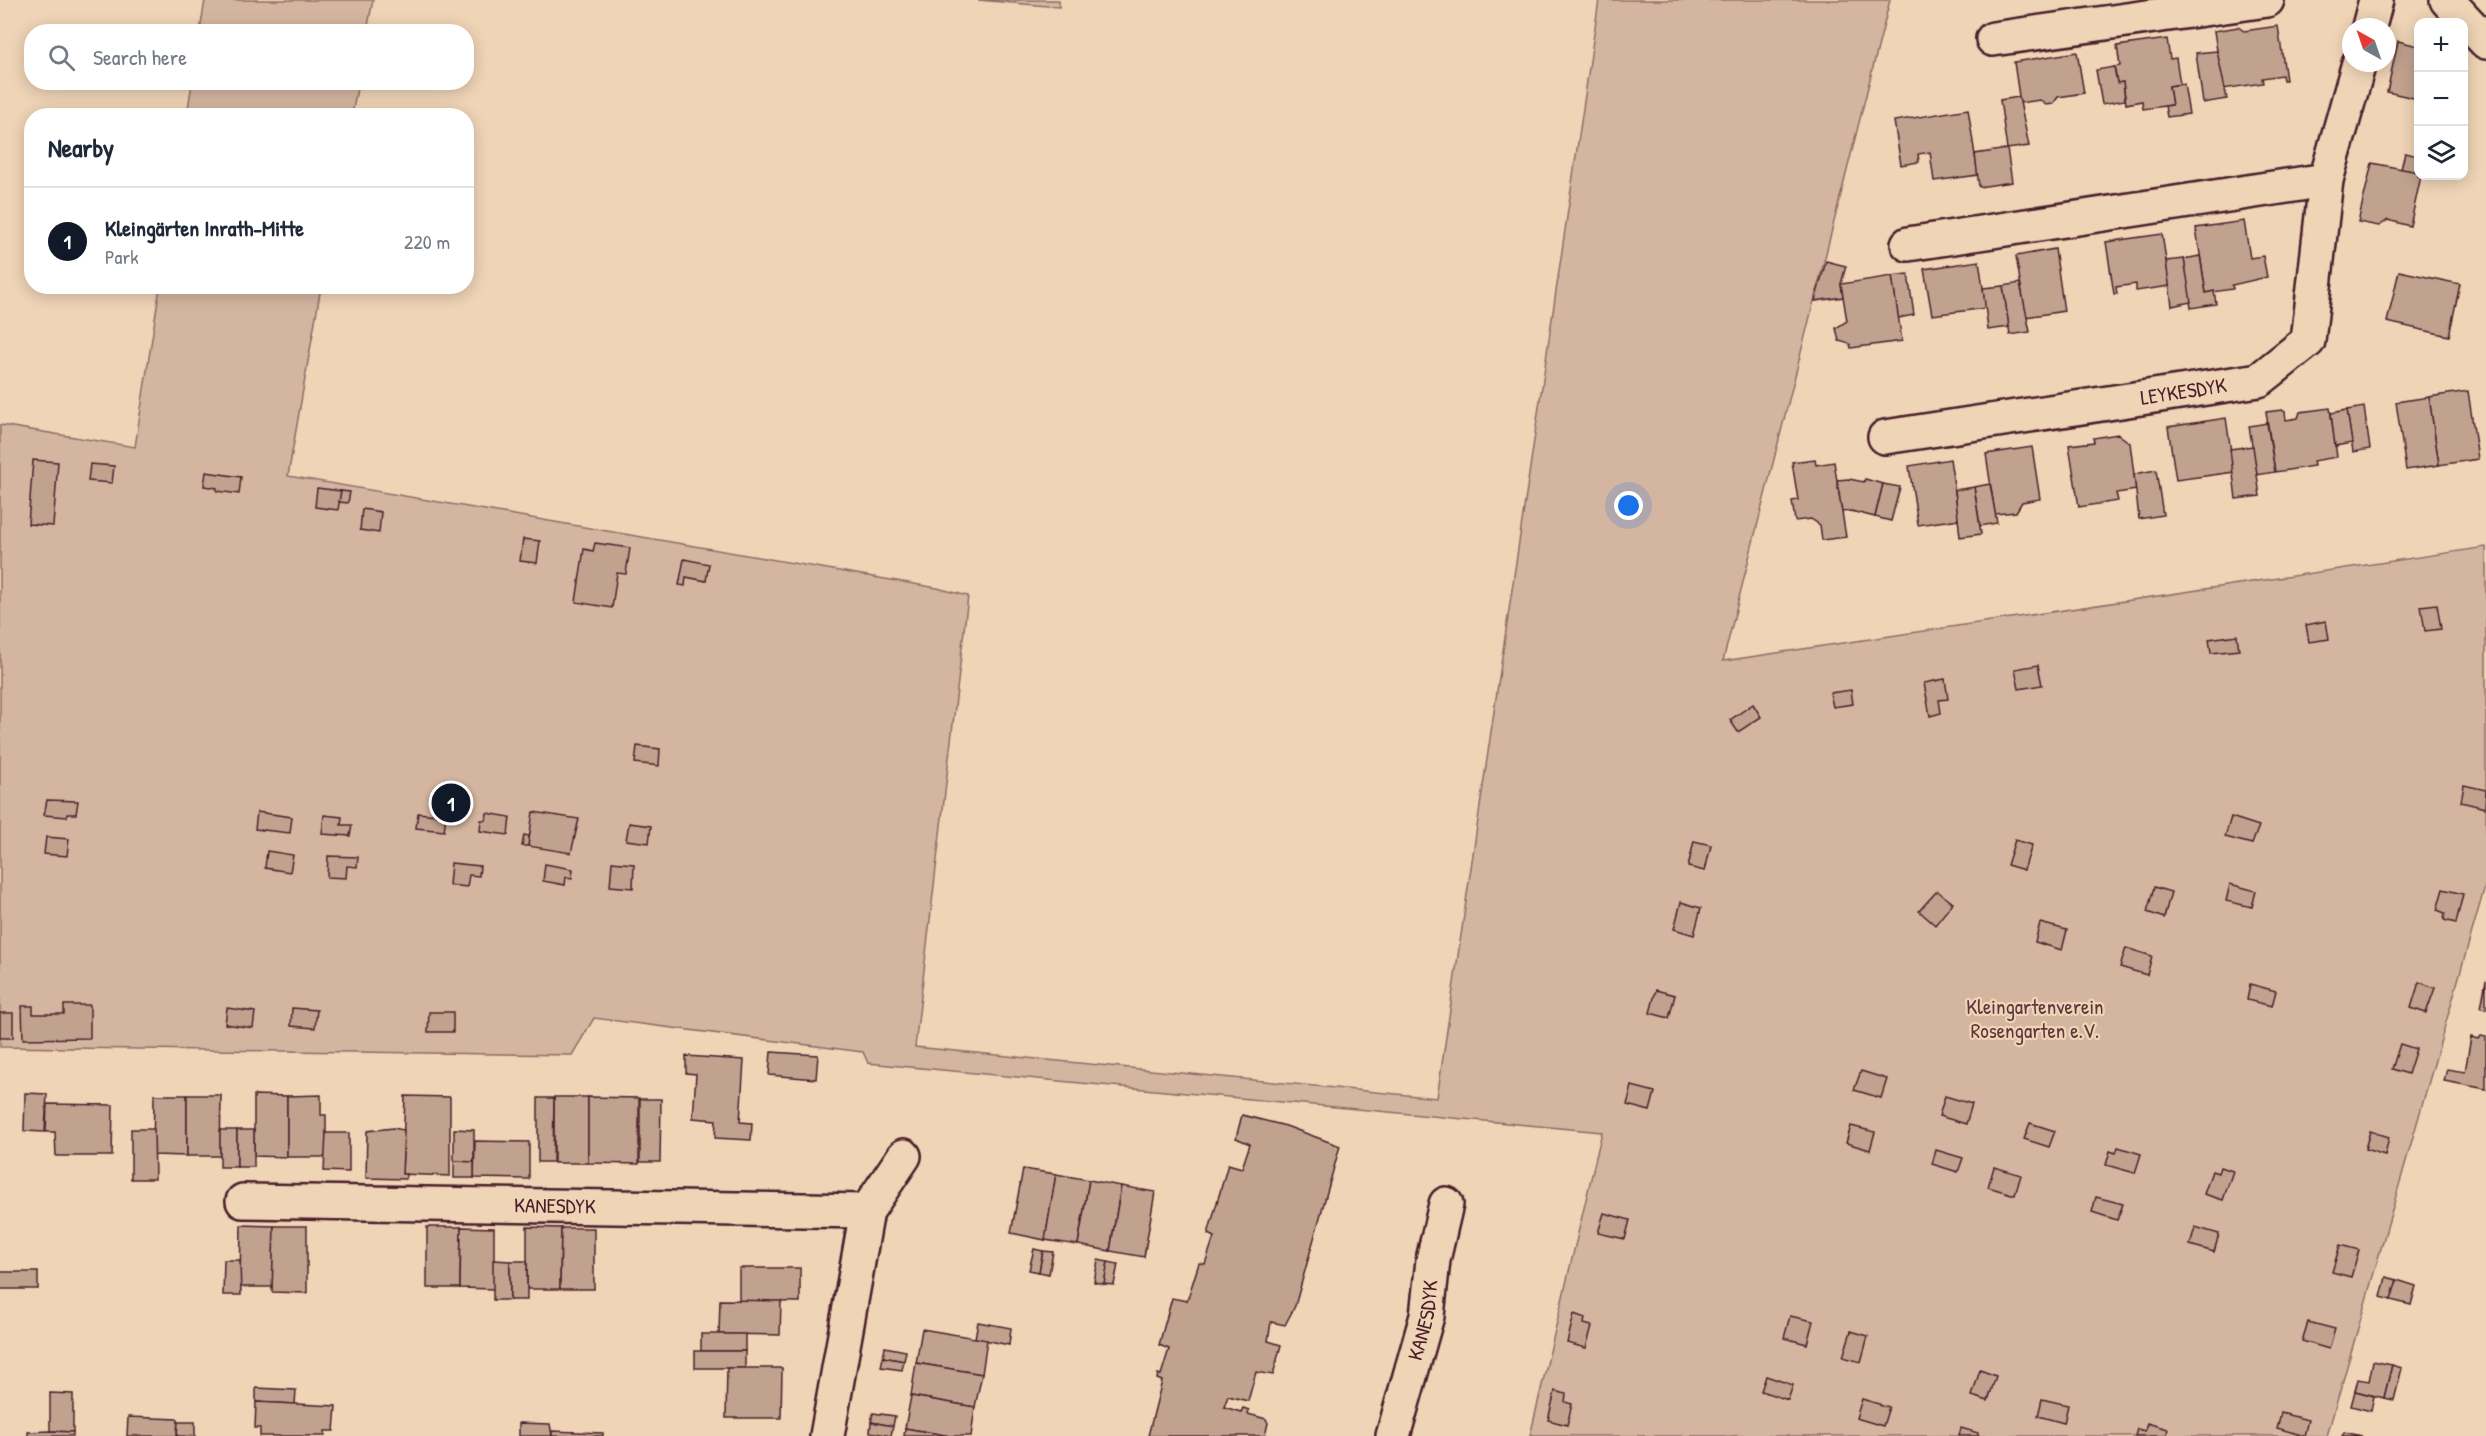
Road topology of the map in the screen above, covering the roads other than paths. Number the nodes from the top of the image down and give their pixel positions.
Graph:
1 (2267, 0) edge
2 (2376, 0) edge
3 (2447, 0) edge
4 (2371, 18) edge
5 (1993, 39) dead end
6 (2486, 42) edge
7 (2356, 72) edge
8 (2326, 180) junction
9 (1908, 244) dead end
10 (1885, 437) dead end
11 (904, 1156) dead end
12 (243, 1201) dead end
13 (1446, 1204) dead end
14 (867, 1210) junction
15 (827, 1436) edge
16 (1393, 1436) edge

1 - 5 street
2 - 4 street
3 - 6 street
7 - 8 street, LEYKESDYK
8 - 9 street
8 - 10 street, LEYKESDYK
11 - 14 street
12 - 14 street, KANESDYK
13 - 16 street, KANESDYK
14 - 15 street

